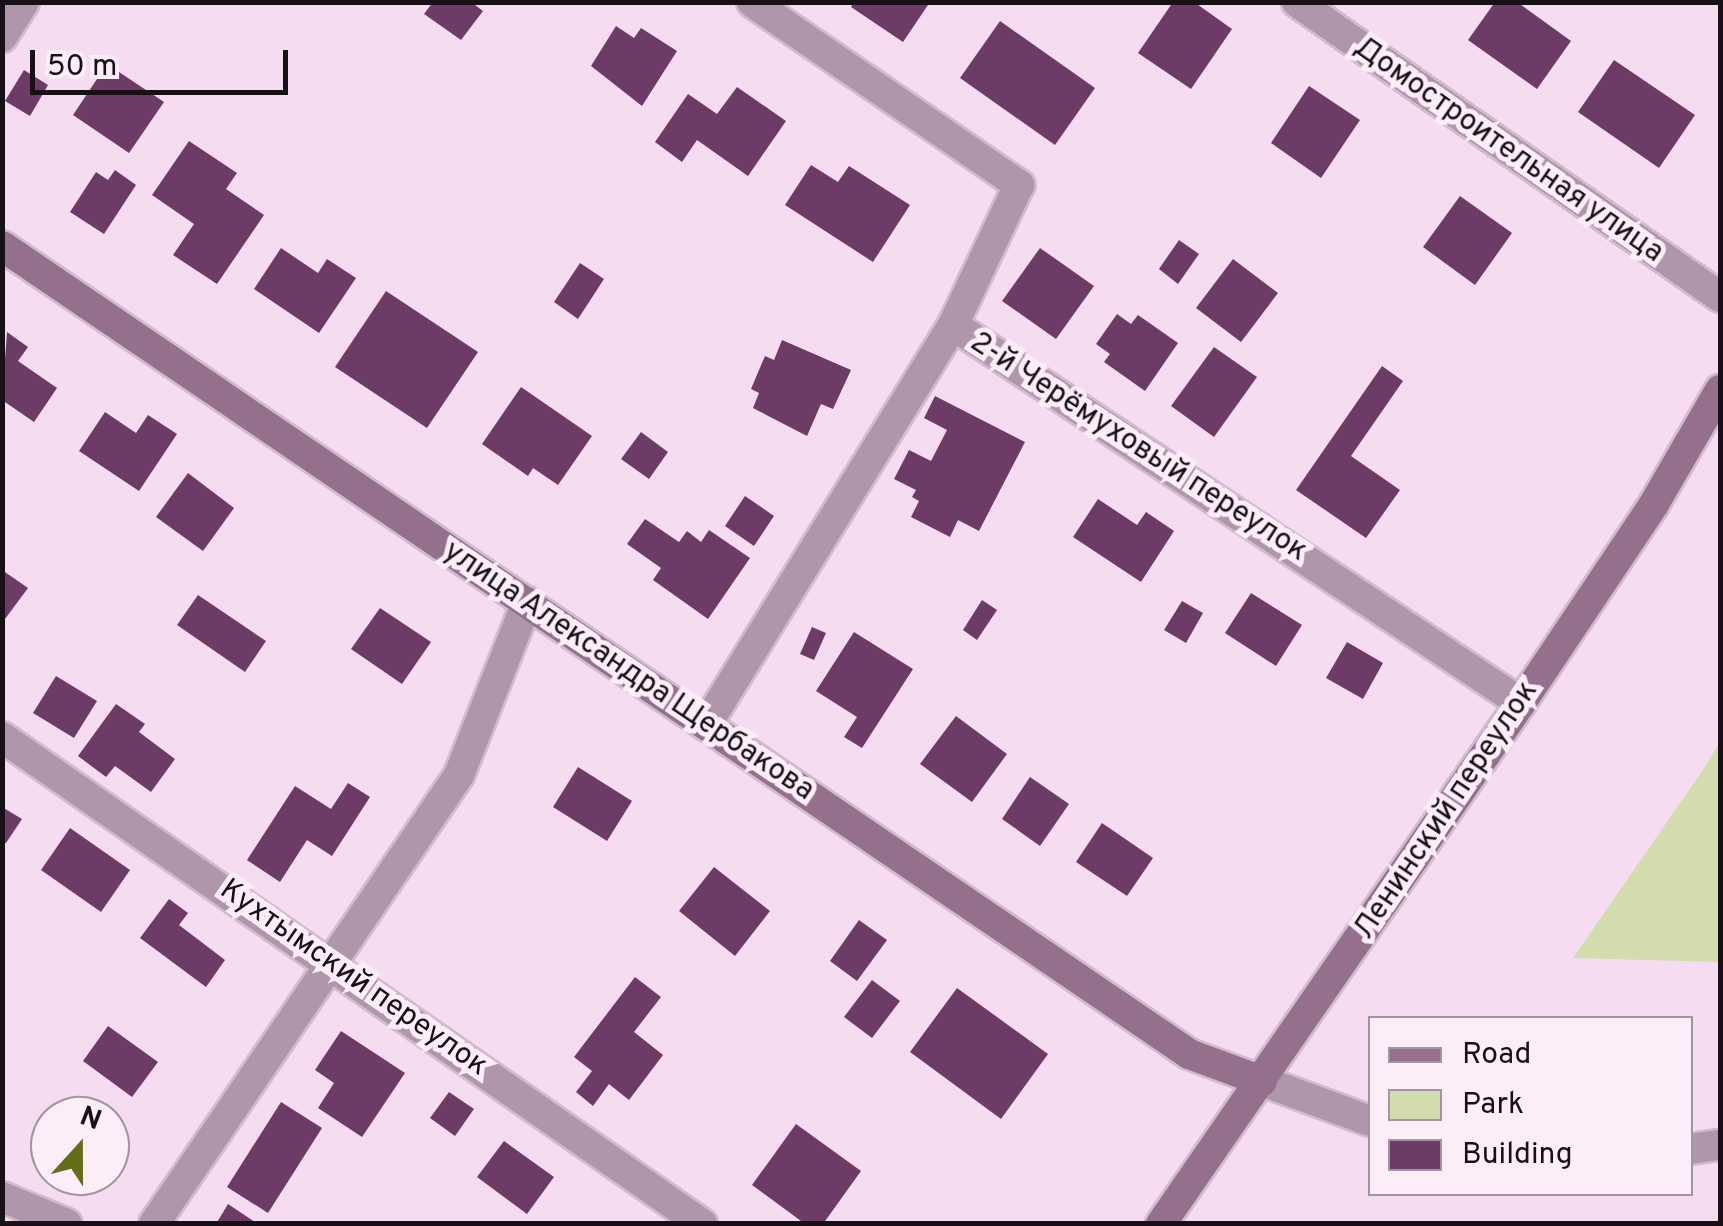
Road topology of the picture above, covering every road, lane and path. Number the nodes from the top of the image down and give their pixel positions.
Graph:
1 (24, 2) edge
2 (752, 2) edge
3 (1297, 2) edge
4 (2, 37) edge
5 (2, 246) edge
6 (1720, 297) edge
7 (953, 325) junction
8 (1720, 390) edge
9 (527, 602) junction
10 (1521, 704) junction
11 (706, 726) junction
12 (2, 737) edge
13 (332, 964) junction
14 (1262, 1081) junction
15 (1368, 1120) edge
16 (1720, 1146) edge
17 (1693, 1149) edge
18 (2, 1196) edge
19 (66, 1224) edge
20 (154, 1224) edge
21 (702, 1224) edge
22 (1160, 1224) edge

1 - 4 street
2 - 7 street, 2-й Черёмуховый переулок
3 - 6 street, Домостроительная улица
5 - 9 street, улица Александра Щербакова
7 - 10 street, 2-й Черёмуховый переулок
7 - 11 street
8 - 10 street, Ленинский переулок
9 - 11 street, улица Александра Щербакова
9 - 13 street
10 - 14 street, Ленинский переулок
11 - 14 street, улица Александра Щербакова
12 - 13 street, Кухтымский переулок
13 - 20 street
13 - 21 street, Кухтымский переулок
14 - 15 street
14 - 22 street, Ленинский переулок
16 - 17 street
18 - 19 street

